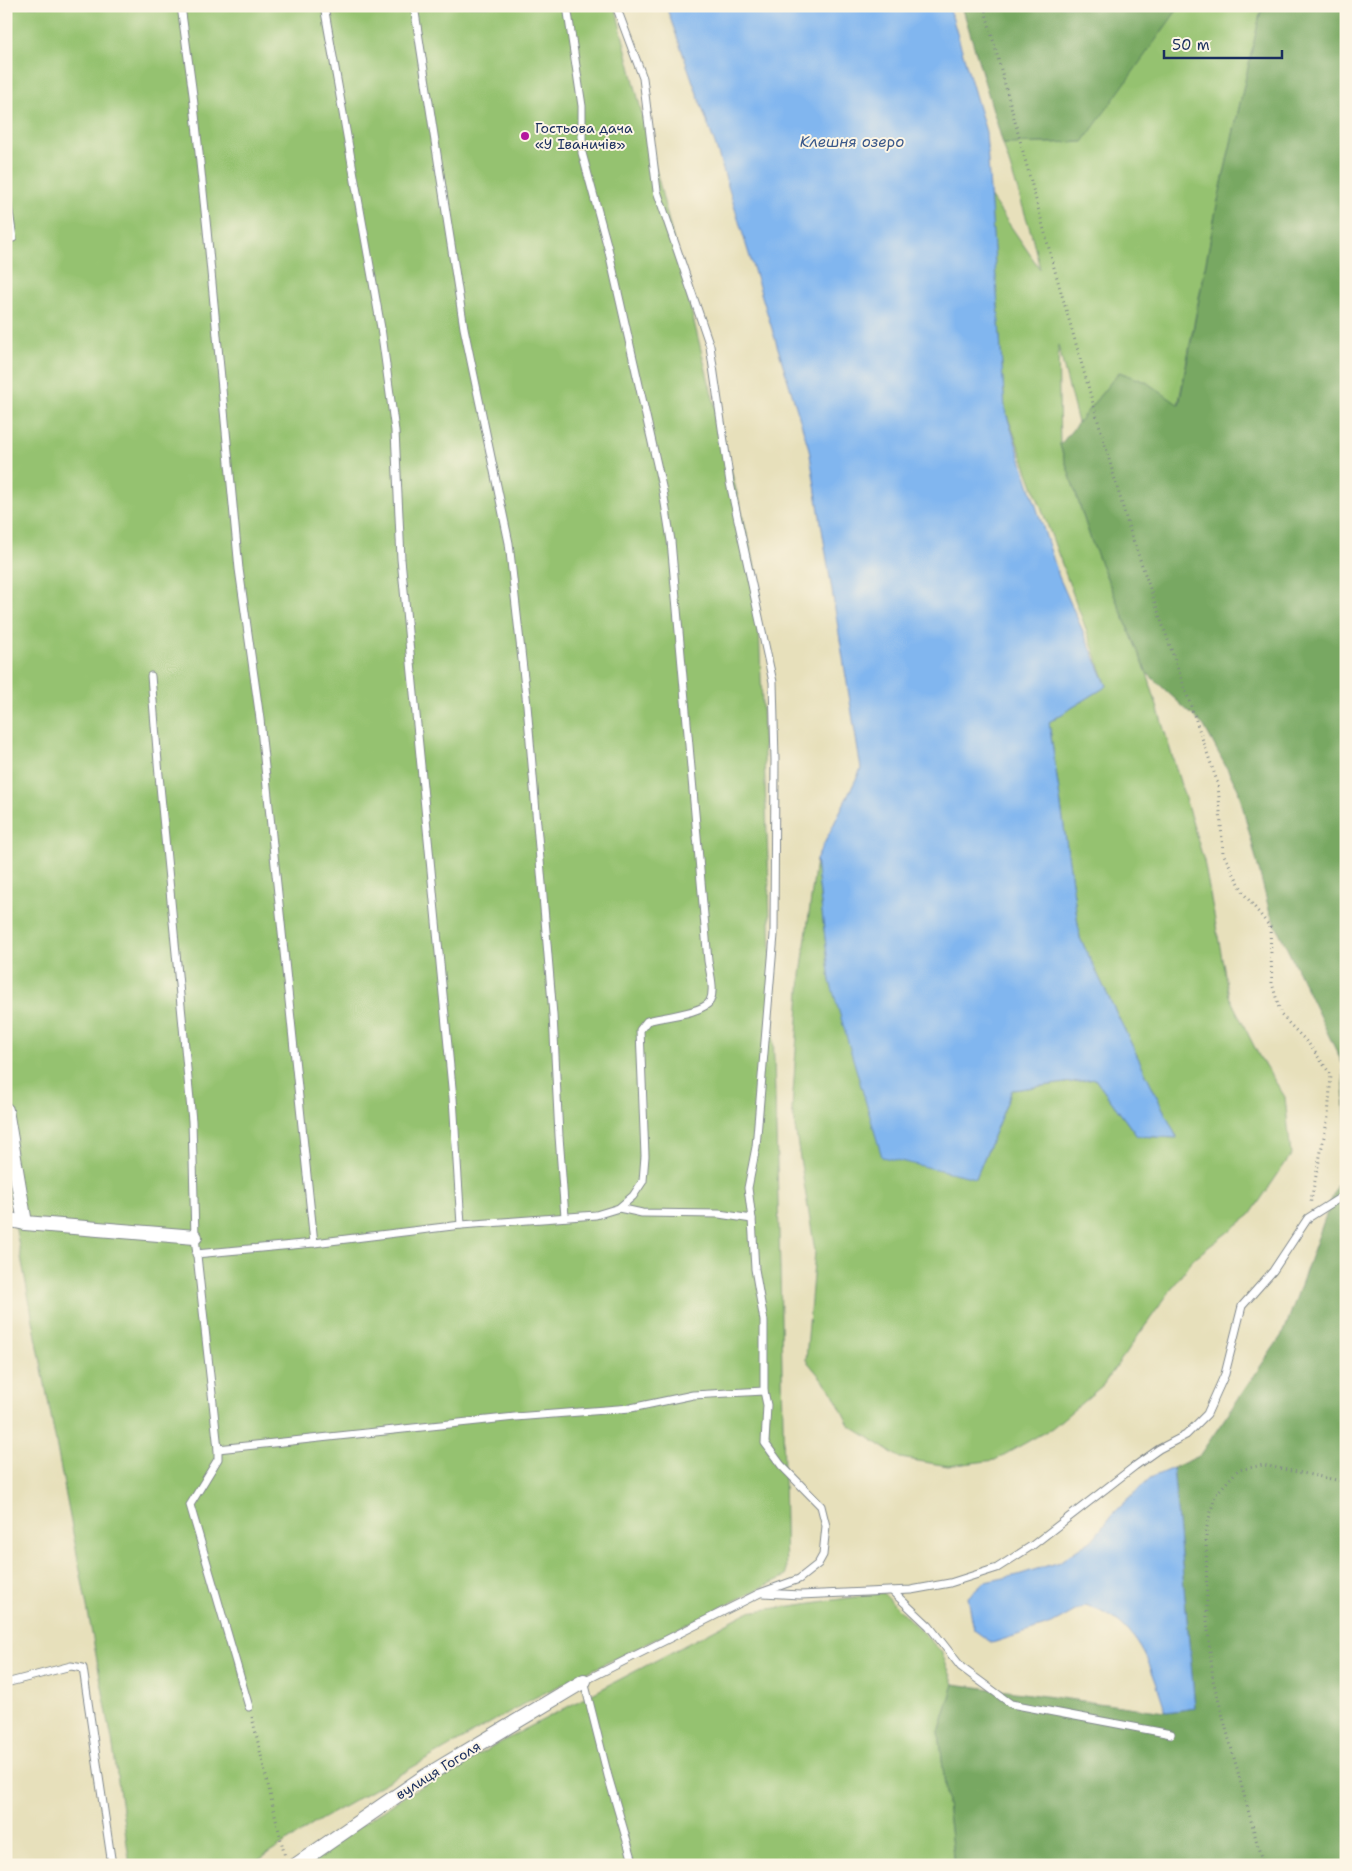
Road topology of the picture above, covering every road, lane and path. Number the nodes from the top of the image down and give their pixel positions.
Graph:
1 (181, 6) edge
2 (324, 6) edge
3 (414, 6) edge
4 (567, 6) edge
5 (616, 6) edge
6 (984, 6) edge
7 (6, 192) edge
8 (13, 238) dead end
9 (151, 676) dead end
10 (6, 1110) edge
11 (1346, 1194) edge
12 (619, 1208) junction
13 (565, 1217) junction
14 (1308, 1218) junction
15 (6, 1219) edge
16 (752, 1219) junction
17 (25, 1223) junction
18 (461, 1225) junction
19 (195, 1238) junction
20 (314, 1243) junction
21 (196, 1254) junction
22 (764, 1391) junction
23 (218, 1448) junction
24 (1346, 1485) edge
25 (892, 1591) junction
26 (760, 1593) junction
27 (584, 1680) junction
28 (6, 1682) edge
29 (249, 1707) joint
30 (1171, 1734) dead end
31 (112, 1865) edge
32 (287, 1865) edge
33 (296, 1865) edge
34 (634, 1865) edge
35 (1263, 1865) edge

1 - 20 lane
2 - 18 lane
3 - 13 lane
4 - 12 lane
5 - 16 lane
6 - 14 path
7 - 8 lane
9 - 19 lane
10 - 17 street
11 - 14 lane
12 - 13 lane
12 - 16 lane
13 - 18 lane
14 - 25 lane
15 - 17 street
16 - 22 lane
17 - 19 street
18 - 20 lane
19 - 21 lane
20 - 21 lane
21 - 23 lane
22 - 23 lane
22 - 26 lane
23 - 29 lane
24 - 35 path
25 - 26 lane
25 - 30 lane
26 - 27 lane
27 - 33 street, вулиця Гоголя
27 - 34 lane
28 - 31 lane
29 - 32 path

